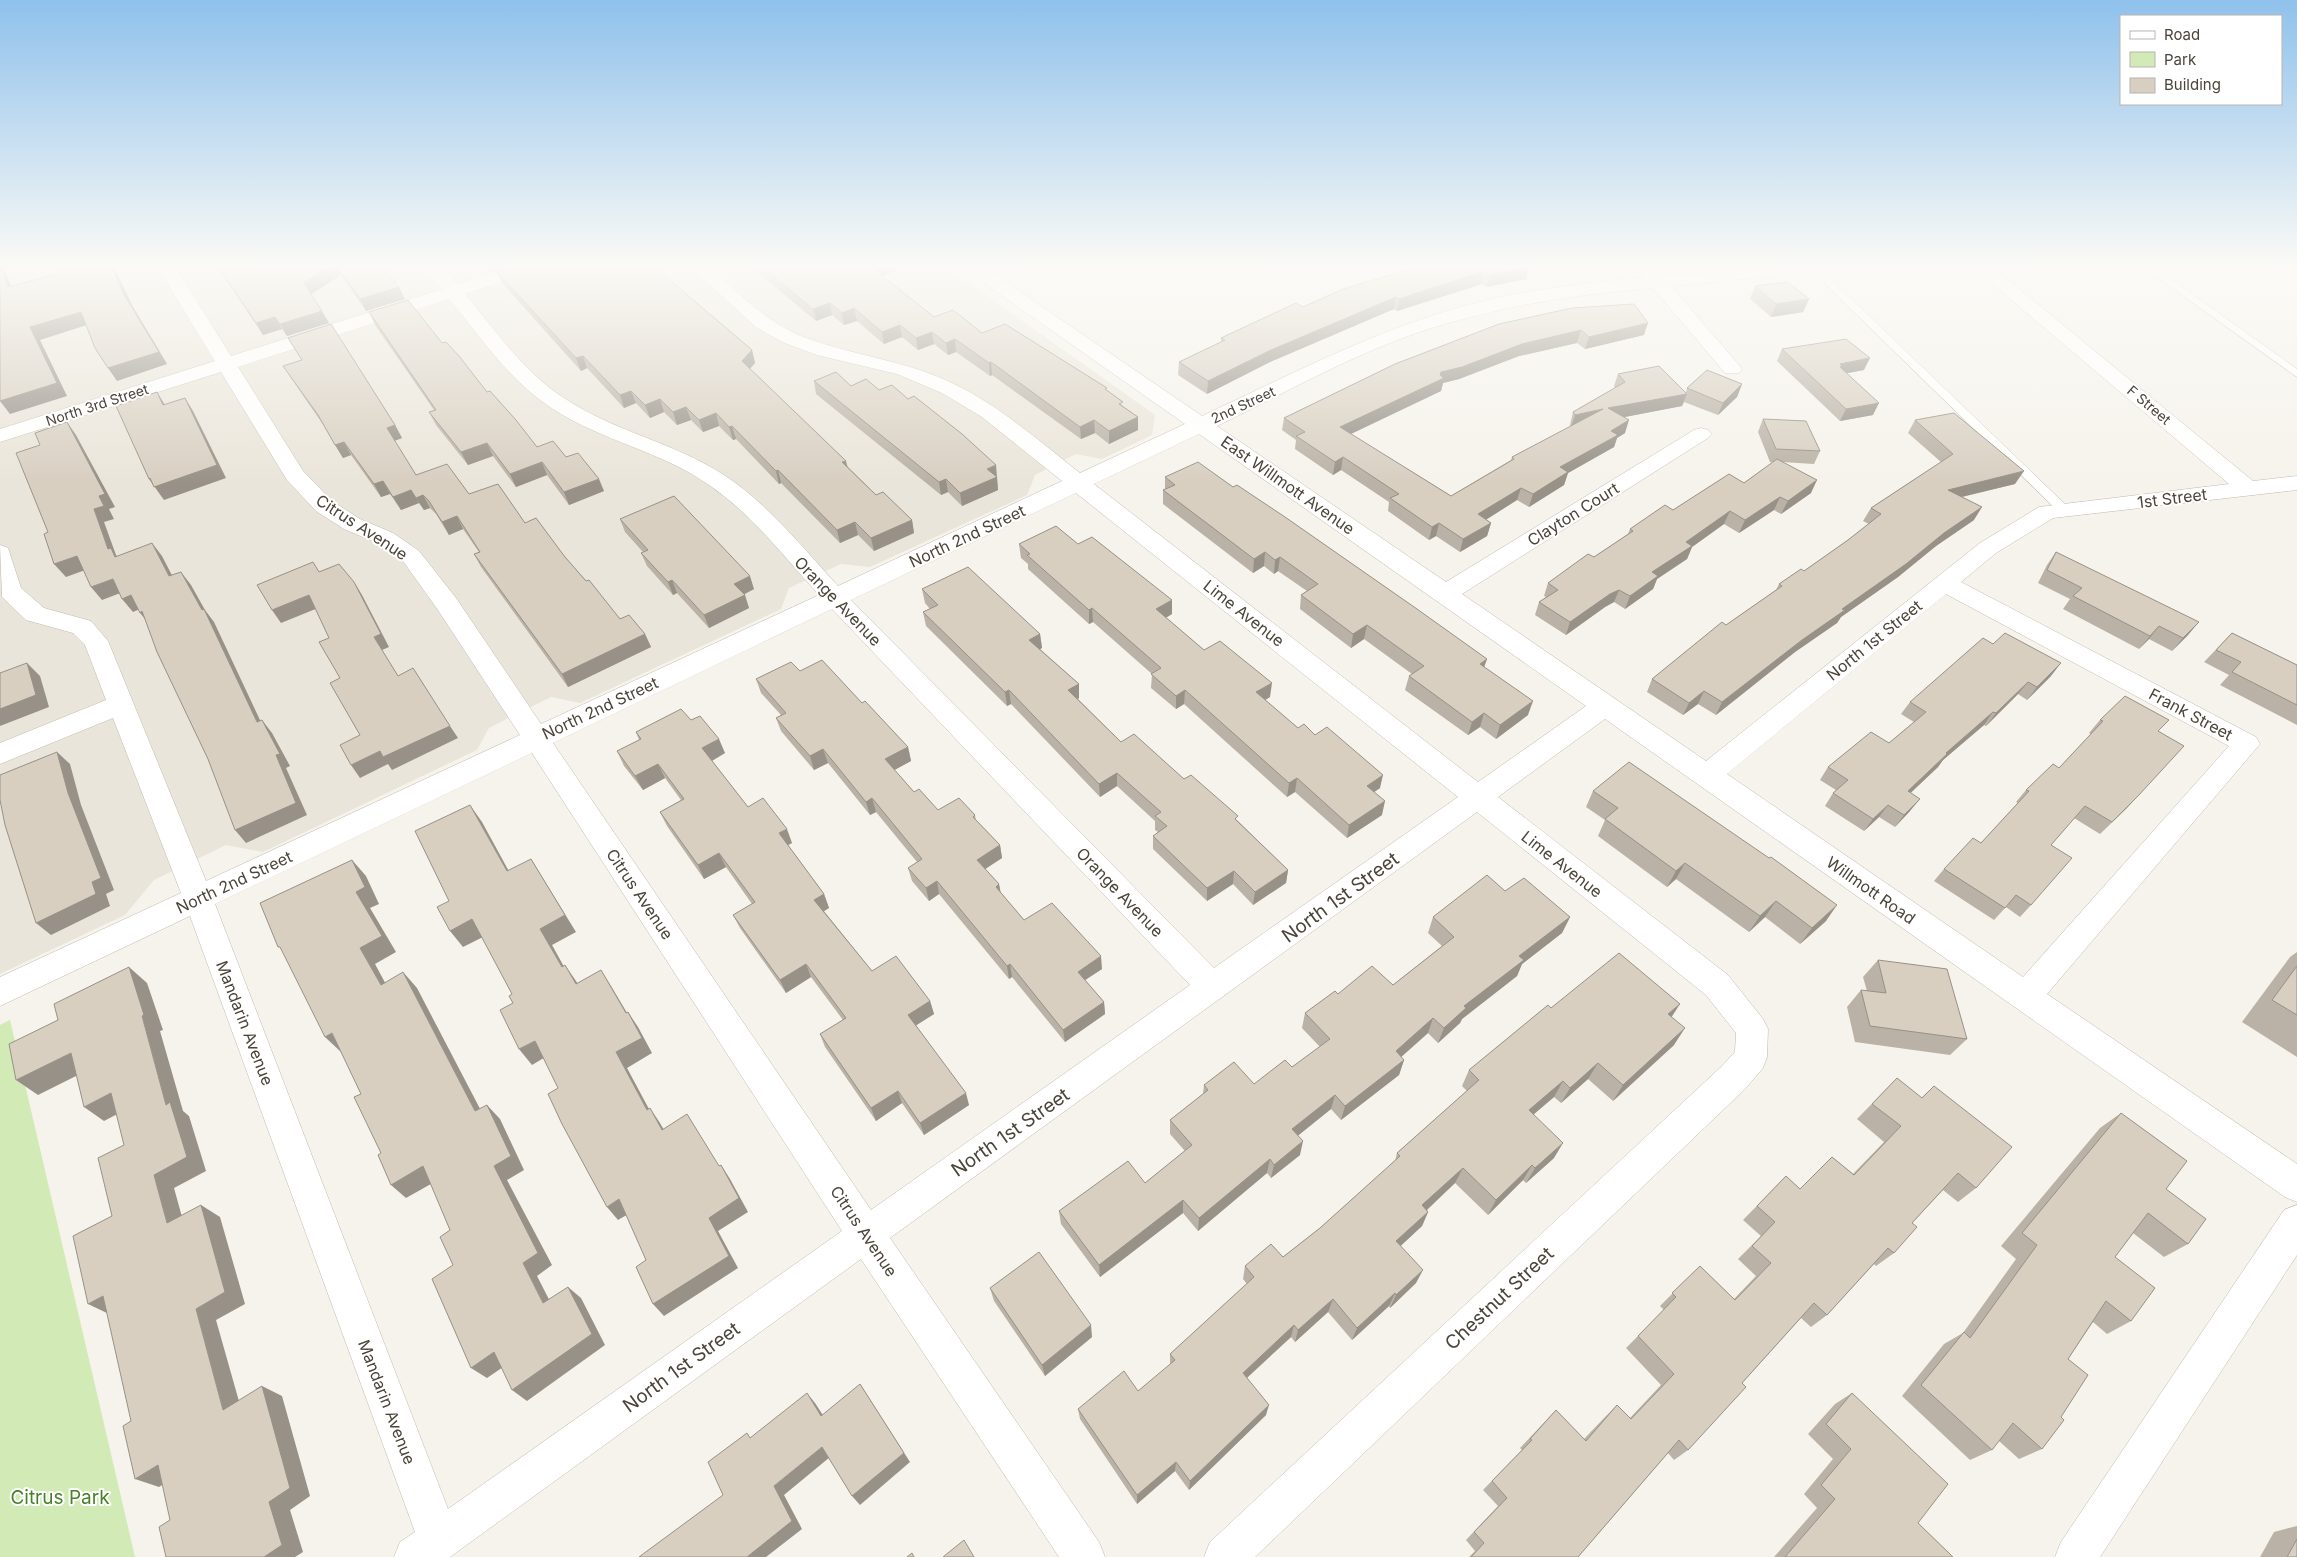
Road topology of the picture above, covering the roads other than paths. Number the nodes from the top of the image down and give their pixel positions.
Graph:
1 (211, 338) edge
2 (309, 338) edge
3 (492, 338) edge
4 (791, 338) edge
5 (1075, 338) edge
6 (1389, 338) edge
7 (1705, 338) edge
8 (1887, 338) edge
9 (2067, 338) edge
10 (2246, 338) edge
11 (227, 364) junction
12 (1732, 369) dead end
13 (2297, 374) edge
14 (1201, 425) junction
15 (1701, 434) dead end
16 (0, 436) edge
17 (1079, 483) junction
18 (2297, 483) edge
19 (2249, 488) junction
20 (2055, 511) junction
21 (2, 566) edge
22 (1944, 583) junction
23 (1444, 594) junction
24 (835, 598) junction
25 (122, 704) junction
26 (1605, 706) junction
27 (537, 738) junction
28 (0, 754) edge
29 (1706, 776) junction
30 (1478, 798) junction
31 (198, 899) junction
32 (1213, 988) junction
33 (0, 992) edge
34 (2025, 997) junction
35 (1752, 1029) joint
36 (2297, 1185) edge
37 (2297, 1223) edge
38 (866, 1235) junction
39 (427, 1548) edge
40 (1084, 1557) edge
41 (1225, 1557) edge
42 (2076, 1557) edge

1 - 11 street, Citrus Avenue
2 - 11 street, North 3rd Street
3 - 24 street, Orange Avenue
4 - 17 street, Lime Avenue
5 - 14 street, East Willmott Avenue
6 - 14 street, 2nd Street
7 - 12 street
8 - 20 lane
9 - 19 street, F Street
10 - 13 lane
11 - 16 street, North 3rd Street
11 - 27 street, Citrus Avenue
14 - 17 street, North 2nd Street
14 - 23 street, East Willmott Avenue
15 - 23 street, Clayton Court
17 - 24 street, North 2nd Street
17 - 30 street, Lime Avenue
18 - 19 street, 1st Street
19 - 20 street, 1st Street
20 - 22 street, North 1st Street
21 - 25 street, Mandarin Avenue
22 - 29 street, North 1st Street
22 - 34 street, Frank Street
23 - 26 street, East Willmott Avenue
24 - 27 street, North 2nd Street
24 - 32 street, Orange Avenue
25 - 28 street
25 - 31 street, Mandarin Avenue
26 - 29 street, Willmott Road
26 - 30 street, North 1st Street
27 - 31 street, North 2nd Street
27 - 38 street, Citrus Avenue
29 - 34 street, Willmott Road
30 - 32 street, North 1st Street
30 - 35 street, Lime Avenue
31 - 33 street, North 2nd Street
31 - 39 street, Mandarin Avenue
32 - 38 street, North 1st Street
34 - 36 street, Willmott Road
35 - 41 street, Chestnut Street
37 - 42 street
38 - 39 street, North 1st Street
38 - 40 street, Citrus Avenue

